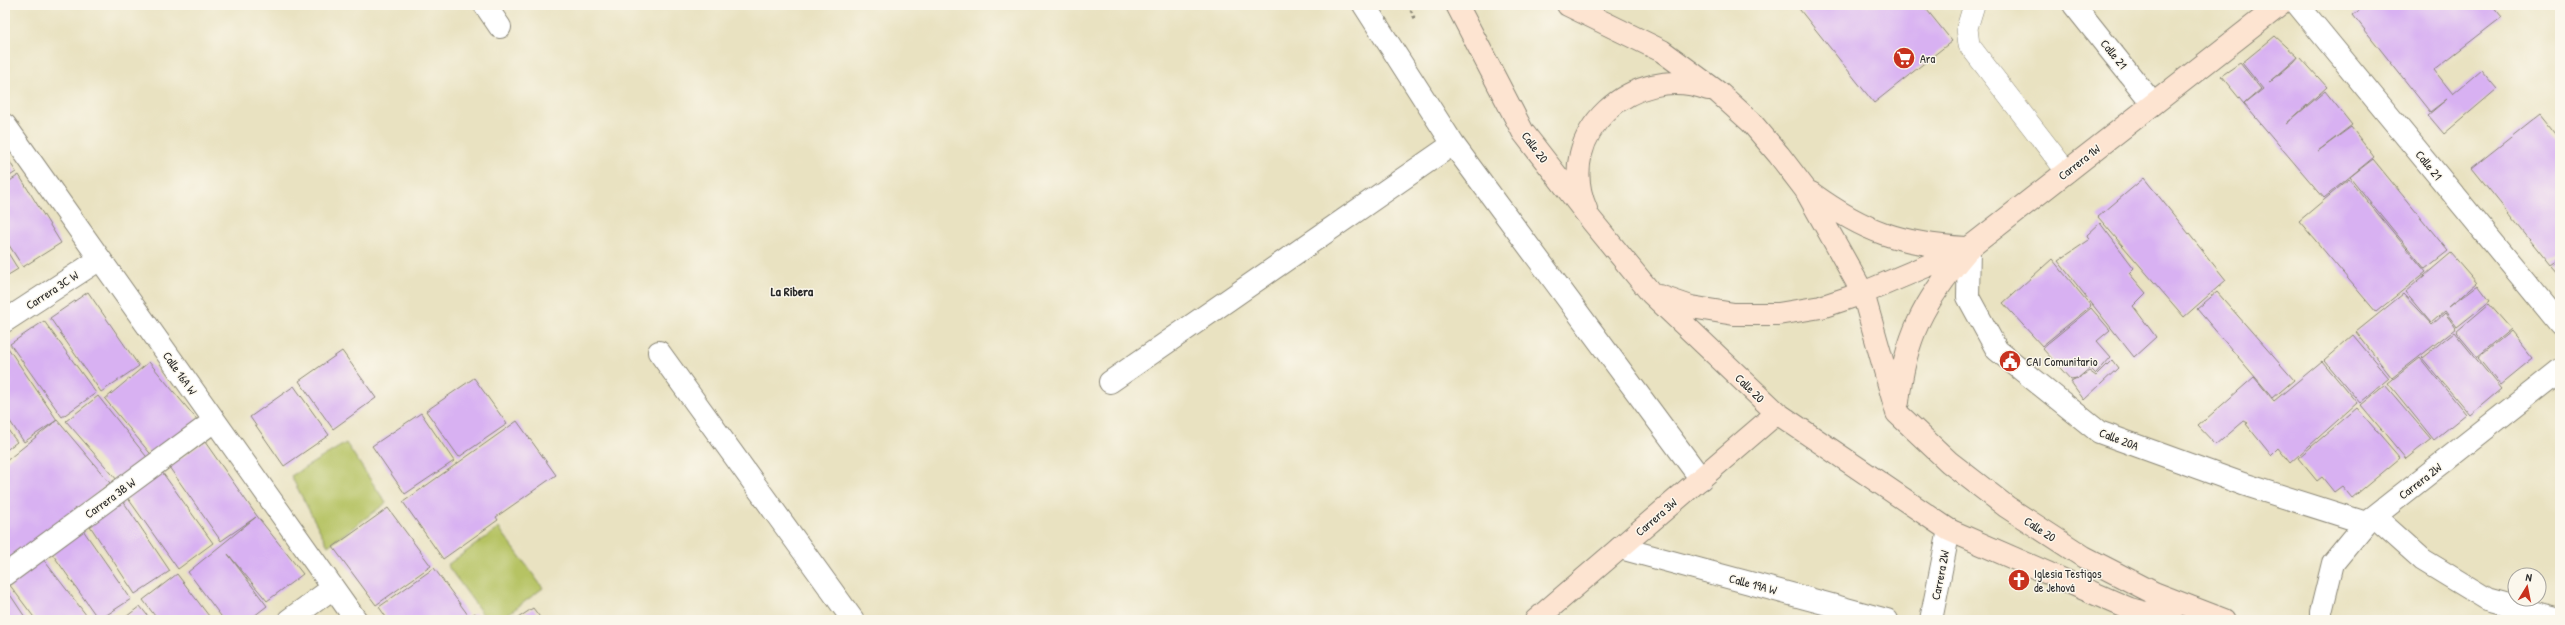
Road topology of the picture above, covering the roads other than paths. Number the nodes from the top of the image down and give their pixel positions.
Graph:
1 (485, 5) edge
2 (1364, 5) edge
3 (1457, 5) edge
4 (1568, 5) edge
5 (1974, 5) edge
6 (2074, 5) edge
7 (2280, 5) edge
8 (2298, 5) edge
9 (500, 27) dead end
10 (1719, 93) junction
11 (2153, 104) junction
12 (5, 125) edge
13 (1453, 144) junction
14 (2067, 172) junction
15 (1805, 189) junction
16 (1592, 222) junction
17 (1969, 248) junction
18 (100, 259) junction
19 (1650, 293) junction
20 (1863, 293) junction
21 (5, 321) edge
22 (2560, 324) edge
23 (659, 352) dead end
24 (2560, 370) edge
25 (1110, 382) dead end
26 (1777, 413) junction
27 (1897, 413) junction
28 (214, 421) junction
29 (1701, 479) junction
30 (2371, 520) junction
31 (1949, 530) junction
32 (1620, 548) junction
33 (5, 575) edge
34 (333, 588) junction
35 (2560, 619) edge
36 (289, 620) edge
37 (356, 620) edge
38 (853, 620) edge
39 (1536, 620) edge
40 (1887, 620) edge
41 (1932, 620) edge
42 (2172, 620) edge
43 (2224, 620) edge
44 (2321, 620) edge

1 - 9 street
2 - 13 street
3 - 16 main road, Calle 20
4 - 10 main road
5 - 14 lane
6 - 11 street, Calle 21
7 - 11 main road, Carrera 1W
8 - 22 street, Calle 21
10 - 15 main road
10 - 16 main road
11 - 14 main road, Carrera 1W
12 - 18 street, Calle 16A W
13 - 25 street
13 - 29 street
14 - 17 main road, Carrera 1W
15 - 17 main road
15 - 20 main road
16 - 19 main road, Calle 20
17 - 20 main road, Carrera 1W
17 - 27 main road
17 - 30 street, Calle 20A
18 - 21 street, Carrera 3C W
18 - 28 street, Calle 16A W
19 - 20 main road, Carrera 1W
19 - 26 main road, Calle 20
20 - 27 main road
23 - 38 street
24 - 30 street, Carrera 2W
26 - 29 main road, Carrera 3W
26 - 31 main road, Calle 20
27 - 43 main road, Calle 20
28 - 33 street, Carrera 3B W
28 - 34 street, Calle 16A W
29 - 32 main road, Carrera 3W
30 - 35 street
30 - 44 street, Carrera 2W
31 - 41 street, Carrera 2W
31 - 42 main road, Calle 20
32 - 39 main road, Carrera 3W
32 - 40 street, Calle 19A W
34 - 36 street
34 - 37 street, Calle 16A W

